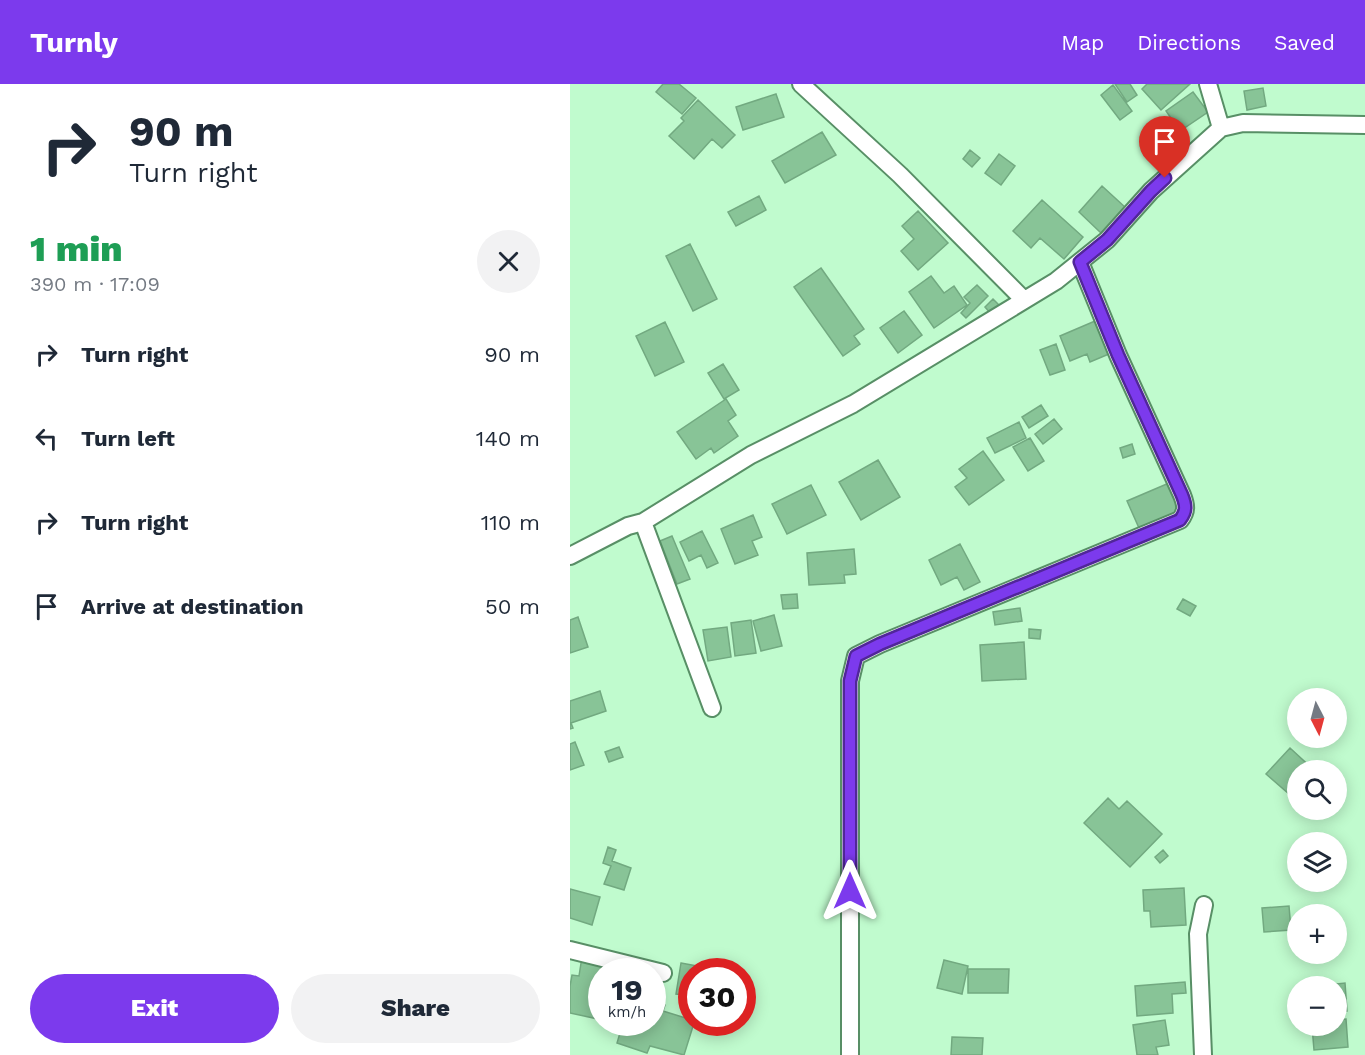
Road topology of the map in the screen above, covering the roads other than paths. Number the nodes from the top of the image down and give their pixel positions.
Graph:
1 (801, 84) edge
2 (1208, 84) edge
3 (1365, 125) edge
4 (1221, 128) junction
5 (1080, 262) junction
6 (1024, 300) junction
7 (643, 522) junction
8 (570, 555) edge
9 (712, 708) dead end
10 (1204, 905) dead end
11 (570, 950) edge
12 (602, 958) edge
13 (850, 1055) edge
14 (1203, 1055) edge

1 - 6 street
2 - 4 street
3 - 4 street
4 - 5 street
5 - 6 street
5 - 13 street
6 - 7 street
7 - 8 street
7 - 9 street
10 - 14 street
11 - 12 street

